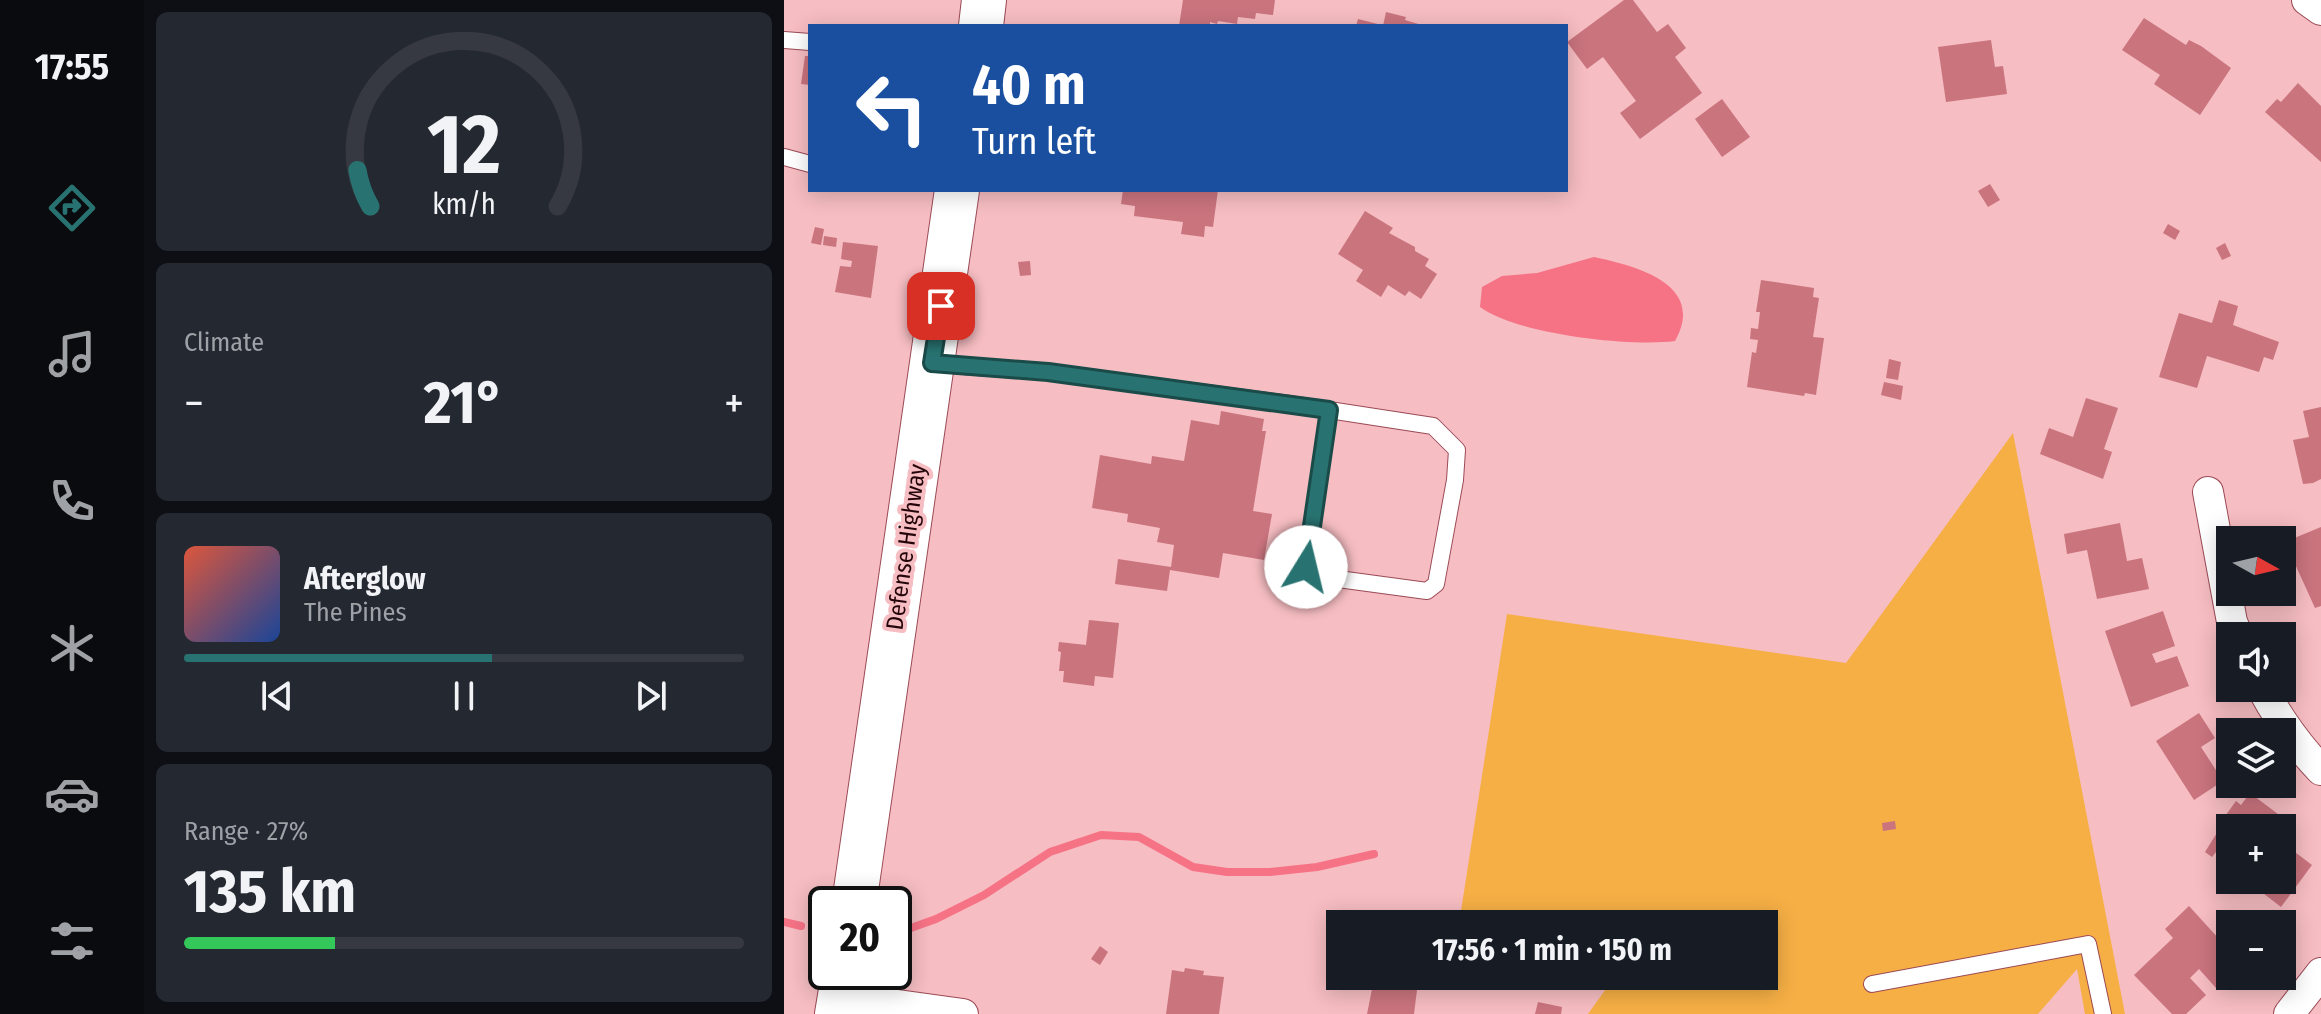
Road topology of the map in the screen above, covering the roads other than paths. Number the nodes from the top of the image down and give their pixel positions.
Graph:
1 (984, 0) edge
2 (2307, 0) edge
3 (2321, 10) edge
4 (981, 24) edge
5 (784, 40) edge
6 (808, 42) edge
7 (784, 157) edge
8 (808, 163) edge
9 (957, 192) edge
10 (932, 363) junction
11 (1329, 410) junction
12 (2208, 492) dead end
13 (2232, 622) edge
14 (2270, 702) edge
15 (2321, 770) edge
16 (857, 886) edge
17 (2321, 973) edge
18 (1872, 984) dead end
19 (840, 994) edge
20 (963, 1014) edge
21 (2103, 1014) edge
22 (2289, 1014) edge

1 - 4 main road
2 - 3 street
5 - 6 lane
7 - 8 lane
9 - 10 main road, Defense Highway
10 - 11 lane
10 - 16 main road, Defense Highway
11 - 11 lane
12 - 13 street
14 - 15 street
17 - 22 street
18 - 21 lane
19 - 20 street

